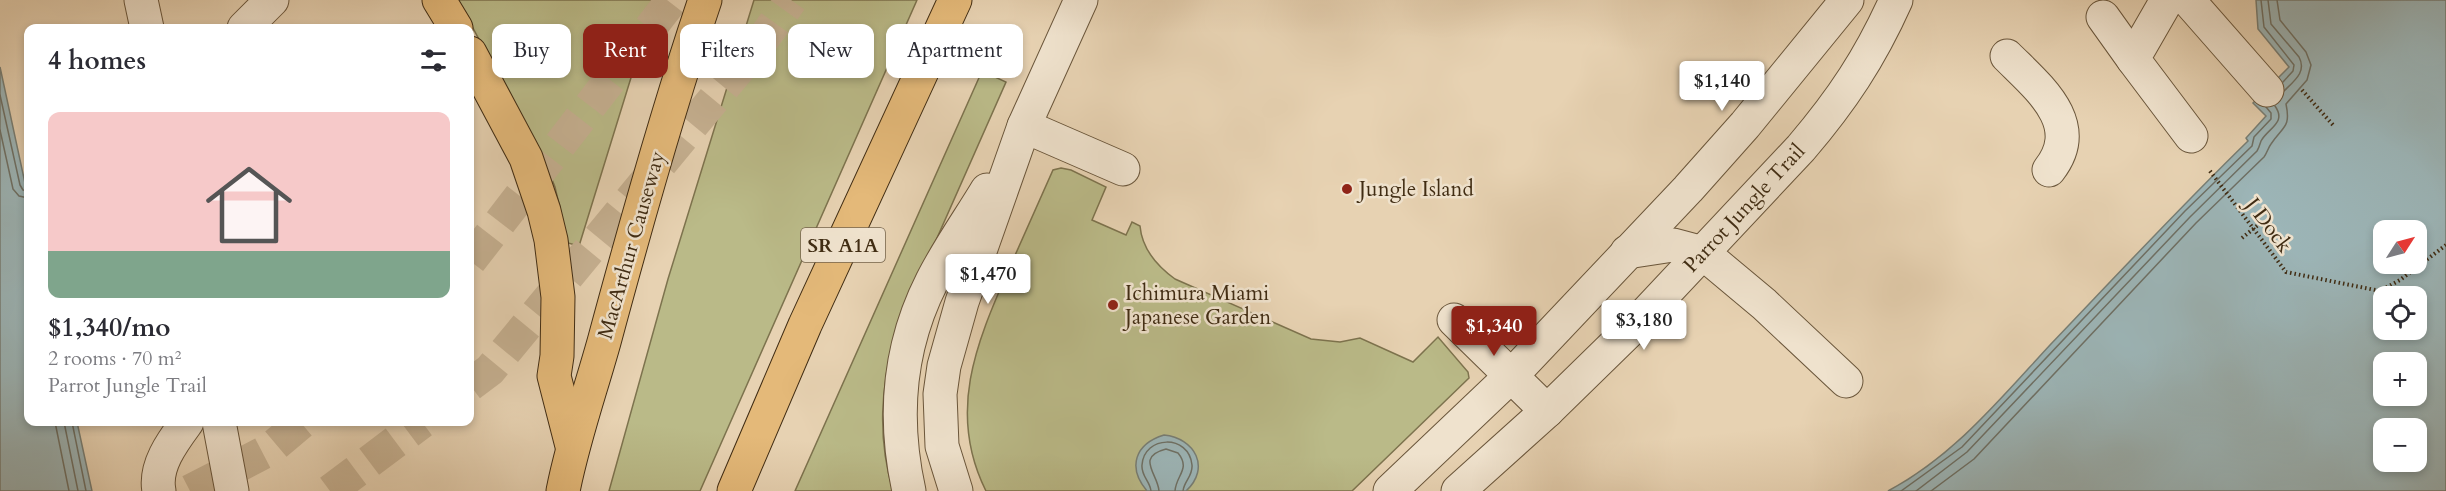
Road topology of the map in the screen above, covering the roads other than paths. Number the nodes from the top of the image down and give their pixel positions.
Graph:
1 (141, 0) edge
2 (272, 0) edge
3 (440, 0) edge
4 (705, 0) edge
5 (955, 0) edge
6 (1081, 0) edge
7 (1847, 0) edge
8 (1896, 0) edge
9 (2166, 0) edge
10 (2188, 0) edge
11 (2103, 17) dead end
12 (146, 24) edge
13 (248, 24) edge
14 (454, 24) edge
15 (2007, 56) dead end
16 (2133, 59) junction
17 (474, 60) edge
18 (2267, 90) dead end
19 (1024, 126) junction
20 (2192, 136) dead end
21 (1123, 169) dead end
22 (2049, 170) dead end
23 (1627, 252) junction
24 (1702, 253) junction
25 (1454, 321) dead end
26 (1511, 376) junction
27 (1846, 381) dead end
28 (1547, 411) junction
29 (184, 426) edge
30 (220, 426) edge
31 (572, 446) junction
32 (159, 491) edge
33 (232, 491) edge
34 (563, 491) edge
35 (734, 491) edge
36 (909, 491) edge
37 (956, 491) edge
38 (1390, 491) edge
39 (1458, 491) edge

1 - 12 street
2 - 13 street
3 - 14 highway
4 - 31 highway, MacArthur Causeway
5 - 35 highway, SR A1A
6 - 19 street
7 - 23 street
8 - 24 street, Parrot Jungle Trail
9 - 16 street
10 - 18 street
11 - 16 street
15 - 22 street
16 - 20 street
17 - 31 highway
19 - 21 street
19 - 36 street
19 - 37 street
23 - 24 street
23 - 26 street
24 - 27 street
24 - 28 street, Parrot Jungle Trail
25 - 26 street
26 - 28 street
26 - 38 street
28 - 39 street, Parrot Jungle Trail
29 - 32 street
30 - 33 street
31 - 34 highway, MacArthur Causeway

